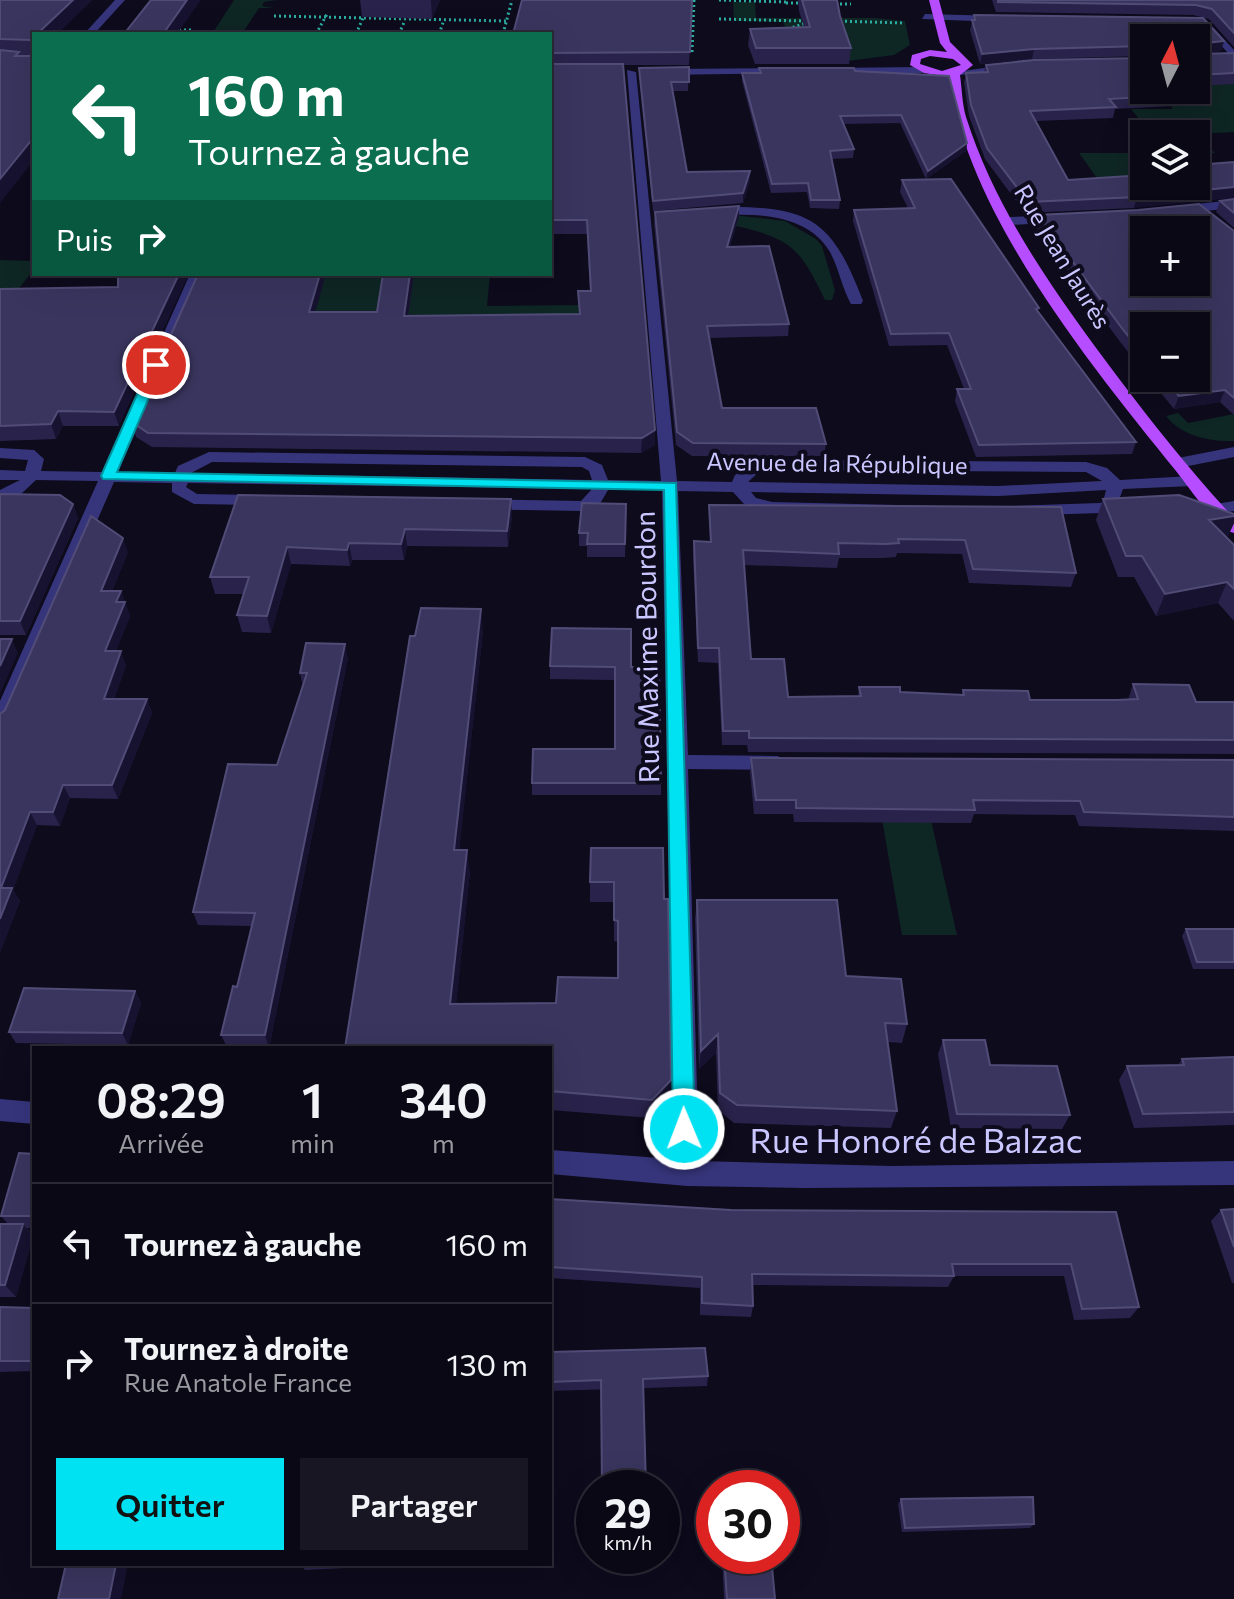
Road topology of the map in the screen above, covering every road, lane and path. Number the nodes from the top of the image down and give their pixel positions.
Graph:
1 (120, 0) edge
2 (512, 0) edge
3 (694, 0) edge
4 (719, 0) edge
5 (922, 0) edge
6 (934, 0) edge
7 (786, 2) edge
8 (799, 3) edge
9 (834, 4) edge
10 (851, 4) dead end
11 (274, 16) dead end
12 (326, 16) junction
13 (938, 17) junction
14 (365, 18) junction
15 (719, 19) dead end
16 (1012, 19) edge
17 (405, 20) junction
18 (446, 20) junction
19 (506, 21) junction
20 (826, 21) edge
21 (1192, 21) edge
22 (927, 24) junction
23 (167, 30) edge
24 (192, 30) dead end
25 (778, 30) edge
26 (91, 32) edge
27 (317, 32) edge
28 (358, 32) edge
29 (400, 32) edge
30 (442, 32) edge
31 (503, 32) edge
32 (692, 53) edge
33 (1234, 56) edge
34 (916, 57) junction
35 (959, 57) junction
36 (1221, 58) edge
37 (804, 71) edge
38 (925, 71) junction
39 (615, 72) edge
40 (641, 72) junction
41 (957, 72) junction
42 (956, 102) junction
43 (1234, 204) edge
44 (1199, 208) junction
45 (704, 213) edge
46 (1157, 213) edge
47 (659, 216) edge
48 (644, 218) junction
49 (1211, 218) edge
50 (1072, 219) edge
51 (1010, 221) junction
52 (196, 276) edge
53 (856, 301) dead end
54 (1234, 452) edge
55 (0, 453) edge
56 (1178, 463) junction
57 (0, 475) edge
58 (33, 476) junction
59 (108, 476) junction
60 (179, 479) junction
61 (1192, 481) junction
62 (602, 485) junction
63 (1116, 485) junction
64 (671, 486) junction
65 (738, 487) junction
66 (0, 495) edge
67 (1234, 506) edge
68 (1216, 509) junction
69 (1234, 528) edge
70 (10, 644) edge
71 (32, 644) junction
72 (0, 722) edge
73 (678, 762) junction
74 (796, 763) edge
75 (0, 1110) edge
76 (32, 1113) edge
77 (552, 1162) edge
78 (1234, 1173) edge
79 (687, 1174) junction

1 - 26 street
2 - 19 path
3 - 32 path
4 - 7 path
5 - 22 main road
6 - 13 main road
7 - 8 path
9 - 10 path
11 - 12 path
12 - 14 path
12 - 27 path
13 - 16 street
13 - 22 street
13 - 35 main road
14 - 17 path
14 - 28 path
15 - 25 path
17 - 18 path
17 - 29 path
18 - 19 path
18 - 30 path
19 - 31 path
20 - 22 path
21 - 33 street
23 - 24 path
33 - 36 street
34 - 35 main road
34 - 38 main road
34 - 38 street
35 - 41 main road
35 - 41 street
37 - 40 street
38 - 41 main road
38 - 42 main road
39 - 40 street
40 - 48 street, Rue Maxime Bourdon
41 - 42 main road
42 - 51 main road, Rue Jean Jaurès
43 - 44 street
44 - 46 street
44 - 49 street
45 - 53 street
47 - 48 street
48 - 64 street, Rue Maxime Bourdon
50 - 51 street
51 - 56 main road, Rue Jean Jaurès
52 - 59 street
54 - 56 street
55 - 58 street
56 - 61 main road, Rue Jean Jaurès
57 - 58 street
58 - 59 street
58 - 66 street
59 - 60 street
59 - 71 street
60 - 62 street
60 - 62 street
61 - 63 street
61 - 68 main road, Rue Jean Jaurès
62 - 64 street, Avenue de la République
63 - 65 street
63 - 65 street
64 - 65 street, Avenue de la République
64 - 73 street, Rue Maxime Bourdon
67 - 68 street
68 - 69 main road, Rue Jean Jaurès
70 - 71 street
71 - 72 street
73 - 74 street
73 - 79 street, Rue Maxime Bourdon
75 - 76 street
77 - 79 street, Rue Honoré de Balzac
78 - 79 street, Rue Honoré de Balzac

